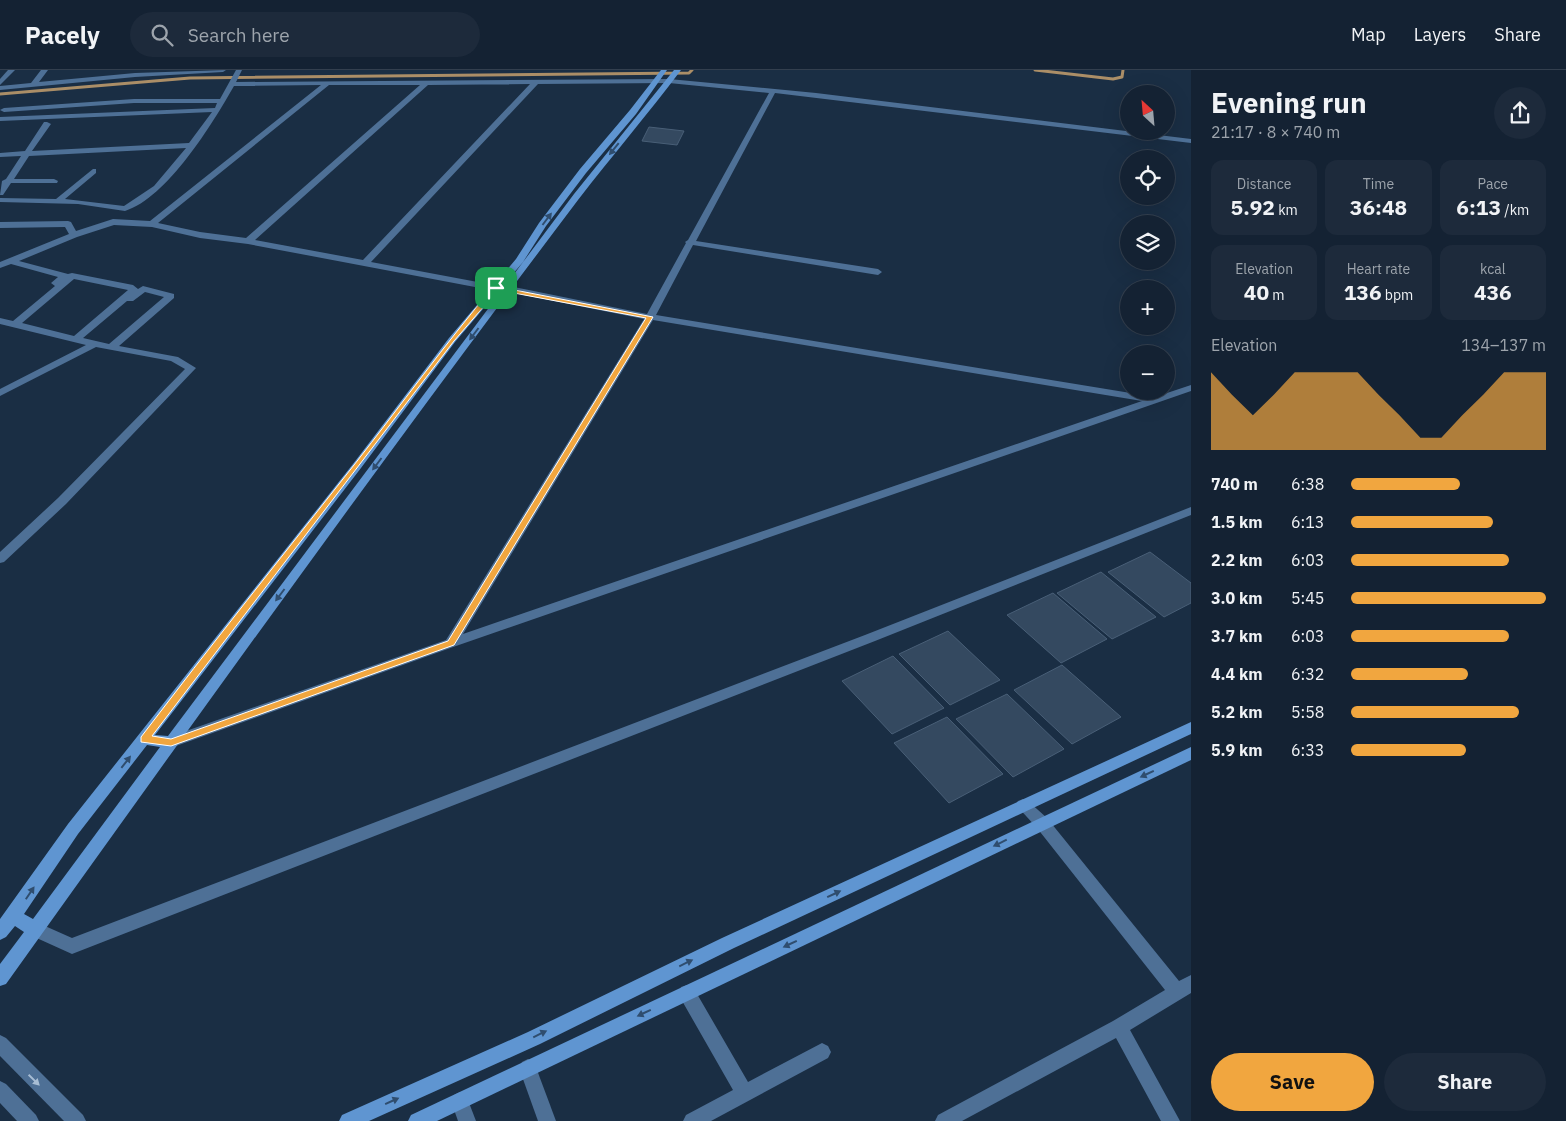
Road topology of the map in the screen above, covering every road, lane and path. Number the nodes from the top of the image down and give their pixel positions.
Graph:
1 (12, 70) edge
2 (45, 70) edge
3 (74, 70) edge
4 (100, 70) edge
5 (223, 70) edge
6 (239, 70) edge
7 (678, 70) edge
8 (191, 71) edge
9 (164, 72) edge
10 (129, 73) edge
11 (666, 76) edge
12 (93, 80) junction
13 (537, 81) junction
14 (656, 81) junction
15 (65, 82) junction
16 (427, 82) junction
17 (0, 83) edge
18 (231, 84) junction
19 (328, 84) junction
20 (33, 85) junction
21 (0, 88) edge
22 (773, 91) junction
23 (222, 100) junction
24 (4, 110) dead end
25 (215, 114) junction
26 (0, 119) edge
27 (47, 124) junction
28 (0, 126) edge
29 (1191, 141) edge
30 (192, 145) junction
31 (24, 154) junction
32 (0, 155) edge
33 (94, 171) dead end
34 (54, 181) dead end
35 (6, 182) junction
36 (0, 192) edge
37 (0, 200) edge
38 (58, 202) junction
39 (152, 224) junction
40 (0, 225) edge
41 (74, 235) junction
42 (248, 241) junction
43 (690, 242) junction
44 (10, 261) junction
45 (365, 263) junction
46 (0, 265) edge
47 (878, 272) dead end
48 (496, 288) junction
49 (509, 289) junction
50 (650, 317) junction
51 (6, 323) edge
52 (78, 340) junction
53 (95, 344) junction
54 (111, 347) junction
55 (1191, 388) edge
56 (0, 393) edge
57 (1175, 393) edge
58 (1120, 394) edge
59 (1156, 400) edge
60 (1191, 511) edge
61 (0, 559) edge
62 (451, 643) junction
63 (1191, 728) edge
64 (144, 739) junction
65 (171, 742) junction
66 (1191, 753) edge
67 (1023, 805) junction
68 (1042, 823) junction
69 (13, 916) junction
70 (36, 930) junction
71 (0, 932) edge
72 (0, 978) edge
73 (1184, 988) edge
74 (687, 993) junction
75 (1119, 1027) junction
76 (0, 1044) edge
77 (822, 1052) dead end
78 (528, 1068) junction
79 (0, 1090) edge
80 (744, 1092) junction
81 (460, 1101) junction
82 (30, 1121) edge
83 (76, 1121) edge
84 (348, 1121) edge
85 (417, 1121) edge
86 (467, 1121) edge
87 (547, 1121) edge
88 (692, 1121) edge
89 (944, 1121) edge
90 (1171, 1121) edge

1 - 17 street
2 - 20 street
3 - 15 street
4 - 12 street
5 - 8 street
6 - 18 street
7 - 11 street
8 - 9 street
9 - 10 street
10 - 12 street
11 - 14 street
11 - 22 street
11 -> 49 street
12 - 15 street
13 - 14 street
13 - 16 street
13 - 45 street
48 -> 14 street
15 - 20 street
16 - 19 street
16 - 42 street
18 - 19 street
18 - 23 street
19 - 39 street
20 - 21 street
22 - 29 street
22 - 43 street
23 - 24 street
23 - 25 street
25 - 26 street
25 - 27 street
25 - 30 street
27 - 28 street
27 - 31 street
30 - 31 street
30 - 38 street
31 - 32 street
31 - 35 street
33 - 38 street
34 - 35 street
35 - 36 street
37 - 38 street
39 - 41 street
39 - 42 street
40 - 41 street
41 - 44 street
42 - 45 street
43 - 47 street
43 - 50 street
44 - 46 street
44 - 51 street
45 - 48 street
48 - 49 street
48 - 64 street
49 - 50 street
49 -> 65 street
50 - 58 street
50 - 62 street
51 - 52 street
51 - 52 street
52 - 53 street
52 - 54 street
53 - 54 street
53 - 56 street
54 - 61 street
55 - 57 street
59 - 62 street
60 - 70 street
62 - 65 street
63 - 67 street
64 - 65 street
69 -> 64 street
65 - 70 street
66 -> 68 street
67 - 68 street
84 -> 67 street
68 - 73 street
68 -> 74 street
69 - 70 street
69 - 71 street
70 - 72 street
73 - 75 street
74 -> 78 street
74 - 80 street
75 - 89 street
75 - 90 street
76 -> 83 street
77 - 80 street
78 - 81 street
78 - 87 street
79 - 82 street
80 - 88 street
81 - 85 street
81 - 86 street

